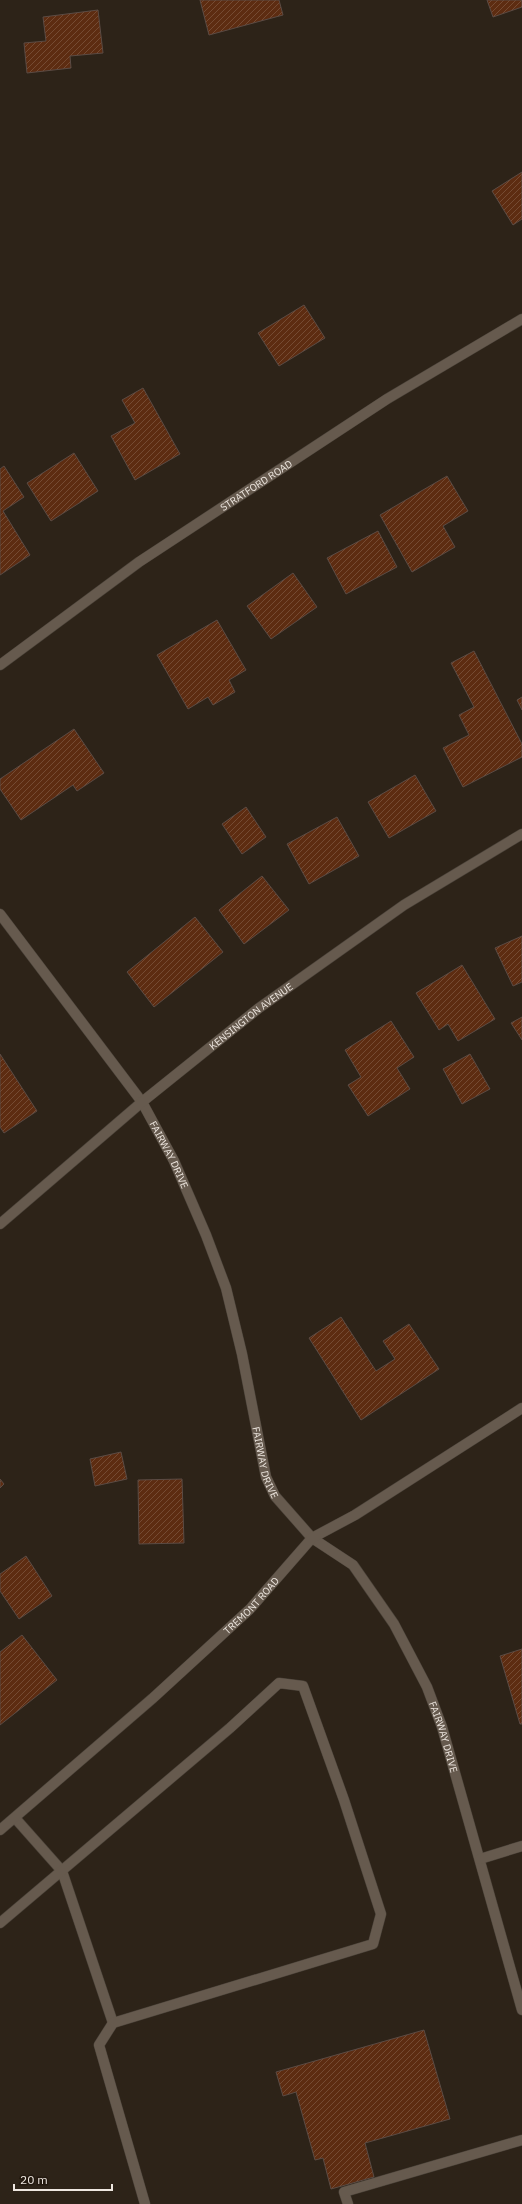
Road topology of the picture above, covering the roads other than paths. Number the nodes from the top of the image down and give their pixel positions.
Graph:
1 (522, 318) edge
2 (0, 665) edge
3 (522, 834) edge
4 (0, 914) edge
5 (142, 1102) junction
6 (0, 1224) edge
7 (522, 1408) edge
8 (312, 1538) junction
9 (15, 1818) junction
10 (0, 1830) edge
11 (522, 1846) edge
12 (480, 1859) junction
13 (62, 1871) junction
14 (0, 1923) edge
15 (522, 2010) edge
16 (113, 2022) junction
17 (522, 2140) edge
18 (145, 2204) edge
19 (348, 2204) edge

1 - 2 street, STRATFORD ROAD
3 - 5 street, KENSINGTON AVENUE
4 - 5 street, FAIRWAY DRIVE
5 - 6 street, KENSINGTON AVENUE
5 - 8 street, FAIRWAY DRIVE
7 - 8 street, TREMONT ROAD
8 - 9 street, TREMONT ROAD
8 - 12 street, FAIRWAY DRIVE
9 - 10 street, TREMONT ROAD
9 - 13 street
11 - 12 street
12 - 15 street, FAIRWAY DRIVE
13 - 14 street
13 - 16 street
13 - 16 street
16 - 18 street
17 - 19 street

